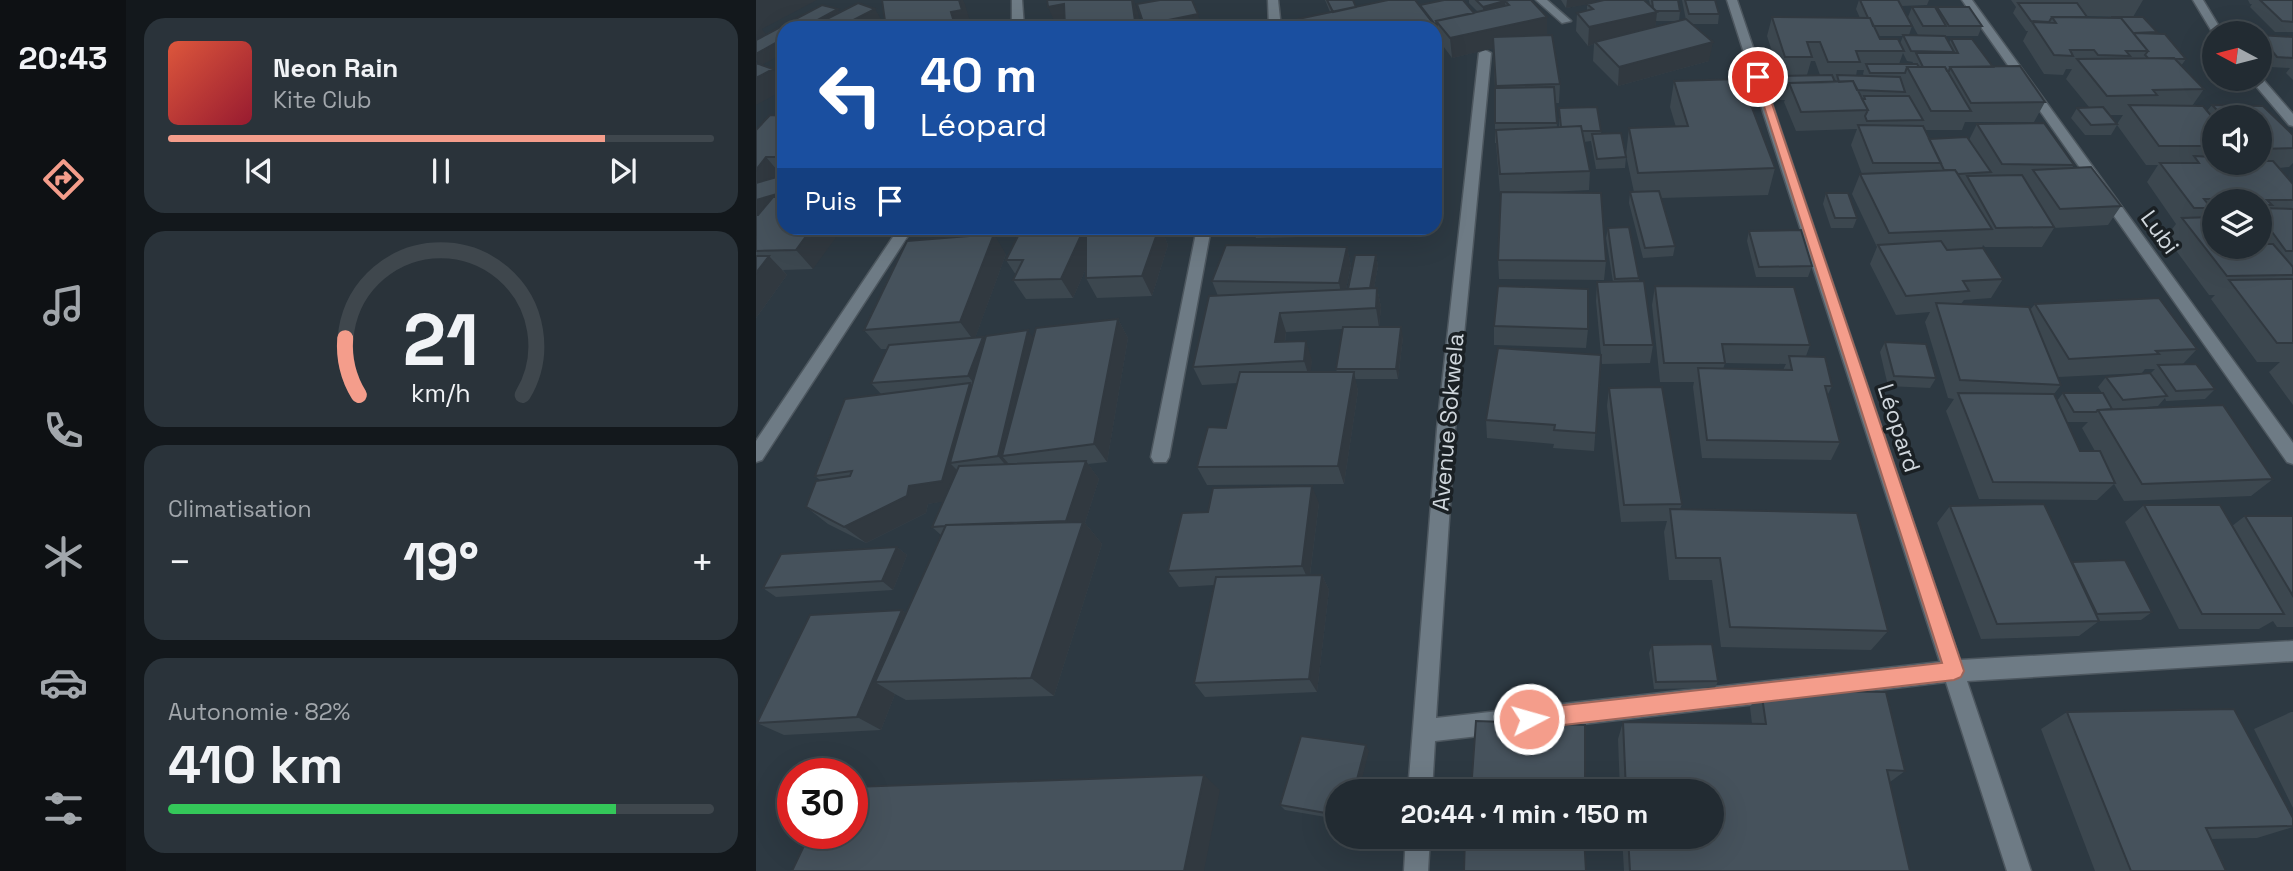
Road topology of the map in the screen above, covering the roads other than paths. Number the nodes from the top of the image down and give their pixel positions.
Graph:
1 (1017, 0) edge
2 (1273, 0) edge
3 (1541, 0) edge
4 (1732, 0) edge
5 (1966, 0) edge
6 (2198, 0) edge
7 (1018, 21) edge
8 (1274, 21) edge
9 (1566, 21) dead end
10 (2211, 21) edge
11 (1485, 53) edge
12 (2266, 91) edge
13 (2293, 122) edge
14 (901, 235) edge
15 (1204, 235) edge
16 (756, 455) edge
17 (1160, 457) dead end
18 (2293, 457) edge
19 (2293, 651) edge
20 (1954, 671) junction
21 (1423, 731) junction
22 (1421, 779) edge
23 (1417, 849) edge
24 (1416, 871) edge
25 (2019, 871) edge

1 - 7 street
2 - 8 street
3 - 9 street
4 - 20 street, Léopard
5 - 18 street, Lubi
6 - 10 street
11 - 21 street, Avenue Sokwela
12 - 13 street
14 - 16 street
15 - 17 street
19 - 20 street
20 - 21 street
20 - 25 street, Léopard
21 - 22 street, Avenue Sokwela
23 - 24 street

